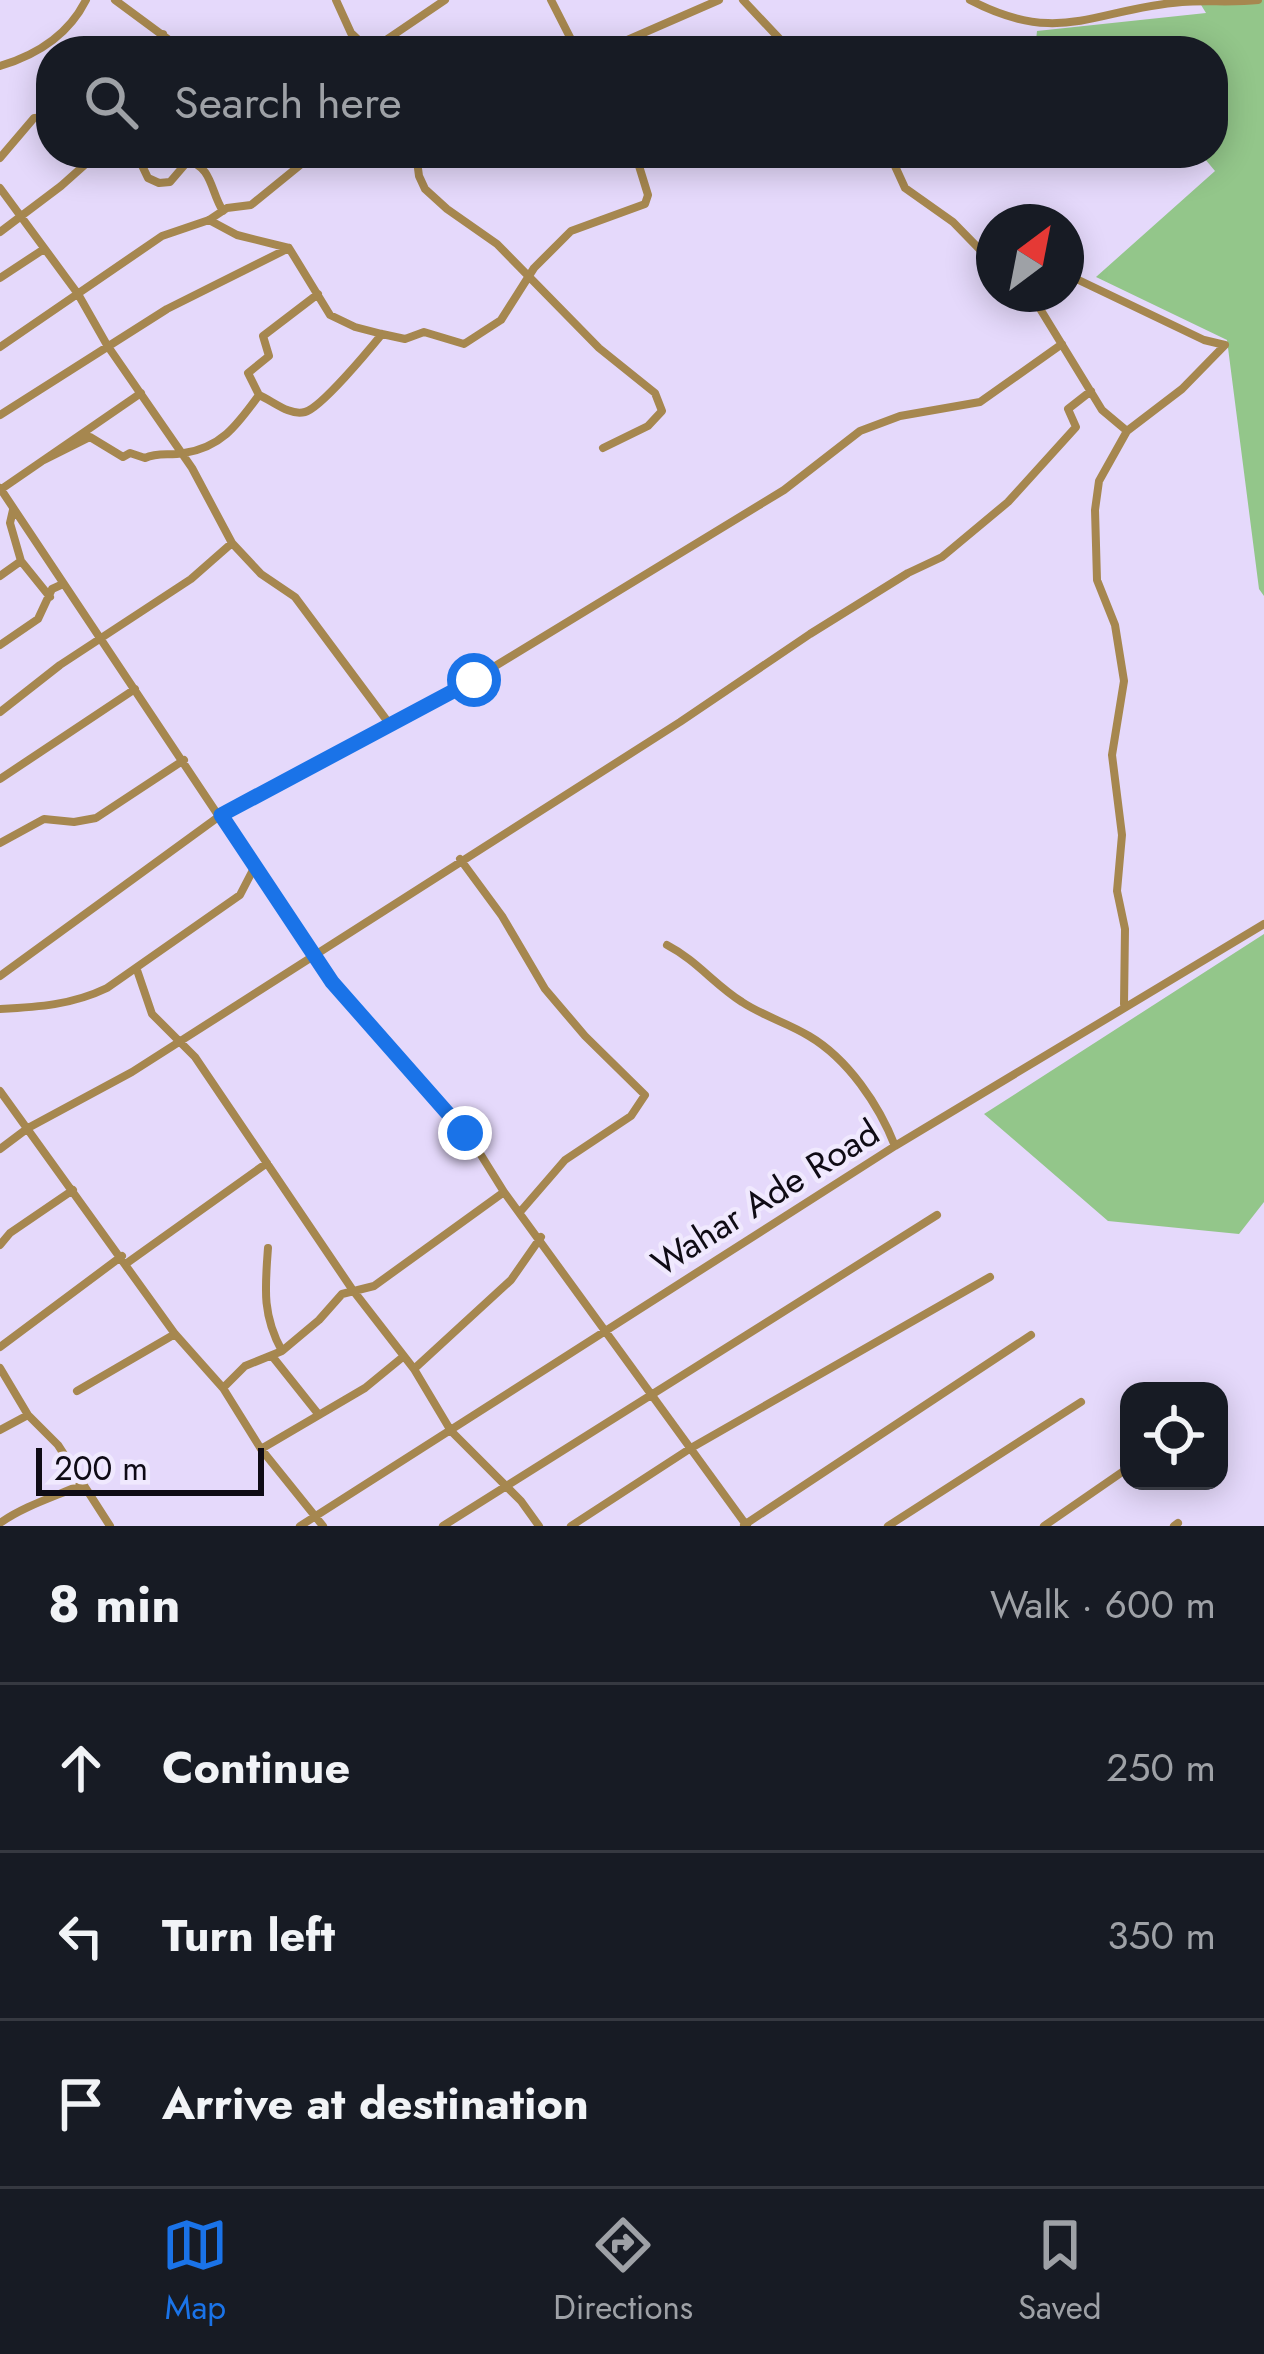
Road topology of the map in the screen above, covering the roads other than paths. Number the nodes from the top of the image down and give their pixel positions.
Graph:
1 (86, 0) edge
2 (116, 0) edge
3 (336, 0) edge
4 (445, 0) edge
5 (551, 0) edge
6 (719, 0) edge
7 (743, 0) edge
8 (970, 0) edge
9 (1258, 0) edge
10 (163, 34) joint
11 (56, 36) edge
12 (165, 36) edge
13 (354, 36) edge
14 (392, 36) edge
15 (569, 36) edge
16 (636, 36) edge
17 (777, 36) edge
18 (36, 55) edge
19 (0, 66) edge
20 (36, 118) edge
21 (0, 158) edge
22 (80, 168) edge
23 (143, 168) edge
24 (182, 168) edge
25 (201, 168) edge
26 (295, 168) edge
27 (417, 168) edge
28 (640, 168) edge
29 (896, 168) edge
30 (0, 188) edge
31 (223, 211) junction
32 (20, 217) junction
33 (209, 220) junction
34 (0, 232) edge
35 (976, 246) edge
36 (290, 248) junction
37 (44, 249) junction
38 (529, 274) junction
39 (0, 278) edge
40 (1084, 283) edge
41 (79, 294) junction
42 (318, 294) junction
43 (1042, 312) edge
44 (382, 334) junction
45 (1062, 344) junction
46 (107, 345) junction
47 (0, 347) edge
48 (1091, 392) junction
49 (141, 393) junction
50 (259, 395) junction
51 (0, 415) edge
52 (1127, 431) junction
53 (604, 448) dead end
54 (182, 454) junction
55 (41, 461) junction
56 (0, 489) edge
57 (13, 510) junction
58 (232, 543) junction
59 (21, 561) junction
60 (0, 576) edge
61 (63, 584) junction
62 (50, 598) junction
63 (101, 638) junction
64 (0, 645) edge
65 (135, 689) junction
66 (0, 712) edge
67 (391, 726) junction
68 (184, 760) junction
69 (0, 779) edge
70 (221, 815) junction
71 (0, 843) edge
72 (460, 859) junction
73 (254, 868) junction
74 (1264, 924) edge
75 (667, 945) dead end
76 (314, 957) junction
77 (137, 970) junction
78 (0, 976) edge
79 (1124, 1005) junction
80 (0, 1010) edge
81 (178, 1041) junction
82 (0, 1091) edge
83 (28, 1128) junction
84 (895, 1146) junction
85 (0, 1148) edge
86 (267, 1163) junction
87 (74, 1190) junction
88 (504, 1192) junction
89 (520, 1212) junction
90 (937, 1216) dead end
91 (541, 1237) junction
92 (0, 1245) edge
93 (268, 1248) dead end
94 (125, 1259) junction
95 (990, 1277) dead end
96 (352, 1289) junction
97 (607, 1330) junction
98 (175, 1334) junction
99 (1031, 1335) dead end
100 (0, 1347) edge
101 (277, 1353) junction
102 (404, 1356) junction
103 (0, 1368) edge
104 (414, 1369) junction
105 (223, 1388) junction
106 (77, 1391) dead end
107 (652, 1393) junction
108 (1081, 1402) dead end
109 (319, 1414) junction
110 (28, 1415) junction
111 (0, 1430) edge
112 (451, 1431) junction
113 (692, 1448) junction
114 (261, 1449) junction
115 (1120, 1474) edge
116 (81, 1485) junction
117 (504, 1485) junction
118 (316, 1516) junction
119 (0, 1523) edge
120 (110, 1526) edge
121 (300, 1526) edge
122 (323, 1526) edge
123 (443, 1526) edge
124 (538, 1526) edge
125 (571, 1526) edge
126 (745, 1526) edge
127 (888, 1526) edge
128 (1044, 1526) edge

1 - 11 street
2 - 10 street
3 - 13 street
4 - 14 street
5 - 15 street
6 - 16 street
7 - 17 street
8 - 9 street
10 - 12 street
18 - 19 street
20 - 21 street
22 - 32 street
23 - 24 street
25 - 31 street
26 - 31 street
27 - 38 street
28 - 38 street
29 - 35 street
30 - 32 street
31 - 33 street
32 - 34 street
32 - 37 street
33 - 36 street
33 - 41 street
36 - 42 street
36 - 46 street
37 - 39 street
37 - 41 street
38 - 44 street
38 - 53 street
40 - 52 street
41 - 46 street
41 - 47 street
42 - 44 street
42 - 50 street
43 - 45 street
44 - 50 street
45 - 48 street
45 - 67 street
46 - 49 street
46 - 51 street
48 - 52 street
48 - 72 street
49 - 54 street
49 - 55 street
50 - 54 street
52 - 79 street
54 - 55 street
54 - 58 street
55 - 56 street
56 - 57 street
57 - 59 street
57 - 61 street
58 - 63 street
58 - 67 street
59 - 60 street
59 - 62 street
61 - 62 street
61 - 63 street
62 - 64 street
63 - 65 street
63 - 66 street
65 - 68 street
65 - 69 street
67 - 70 street
68 - 70 street
68 - 71 street
70 - 73 street
70 - 78 street
72 - 76 street
72 - 89 street
73 - 76 street
73 - 77 street
74 - 79 street, Wahar Ade Road
75 - 84 street
76 - 81 street
76 - 88 street
77 - 80 street
77 - 81 street
79 - 84 street, Wahar Ade Road
81 - 83 street
81 - 86 street
82 - 83 street
83 - 85 street
83 - 87 street
84 - 97 street, Wahar Ade Road
86 - 94 street
86 - 96 street
87 - 92 street
87 - 94 street
88 - 89 street
88 - 96 street
89 - 91 street
90 - 107 street
91 - 97 street
91 - 104 street
93 - 101 street
94 - 98 street
94 - 100 street
95 - 113 street
96 - 101 street
96 - 102 street
97 - 107 street
97 - 112 street, Wahar Ade Road
98 - 105 street
98 - 106 street
99 - 126 street
101 - 105 street
101 - 109 street
102 - 104 street
102 - 109 street
103 - 110 street
104 - 112 street
105 - 114 street
107 - 113 street
107 - 117 street
108 - 127 street
109 - 114 street
110 - 111 street
110 - 116 street
112 - 117 street
112 - 118 street, Wahar Ade Road
113 - 125 street
113 - 126 street
114 - 118 street
115 - 128 street
116 - 119 street
116 - 120 street
117 - 123 street
117 - 124 street
118 - 121 street, Wahar Ade Road
118 - 122 street

